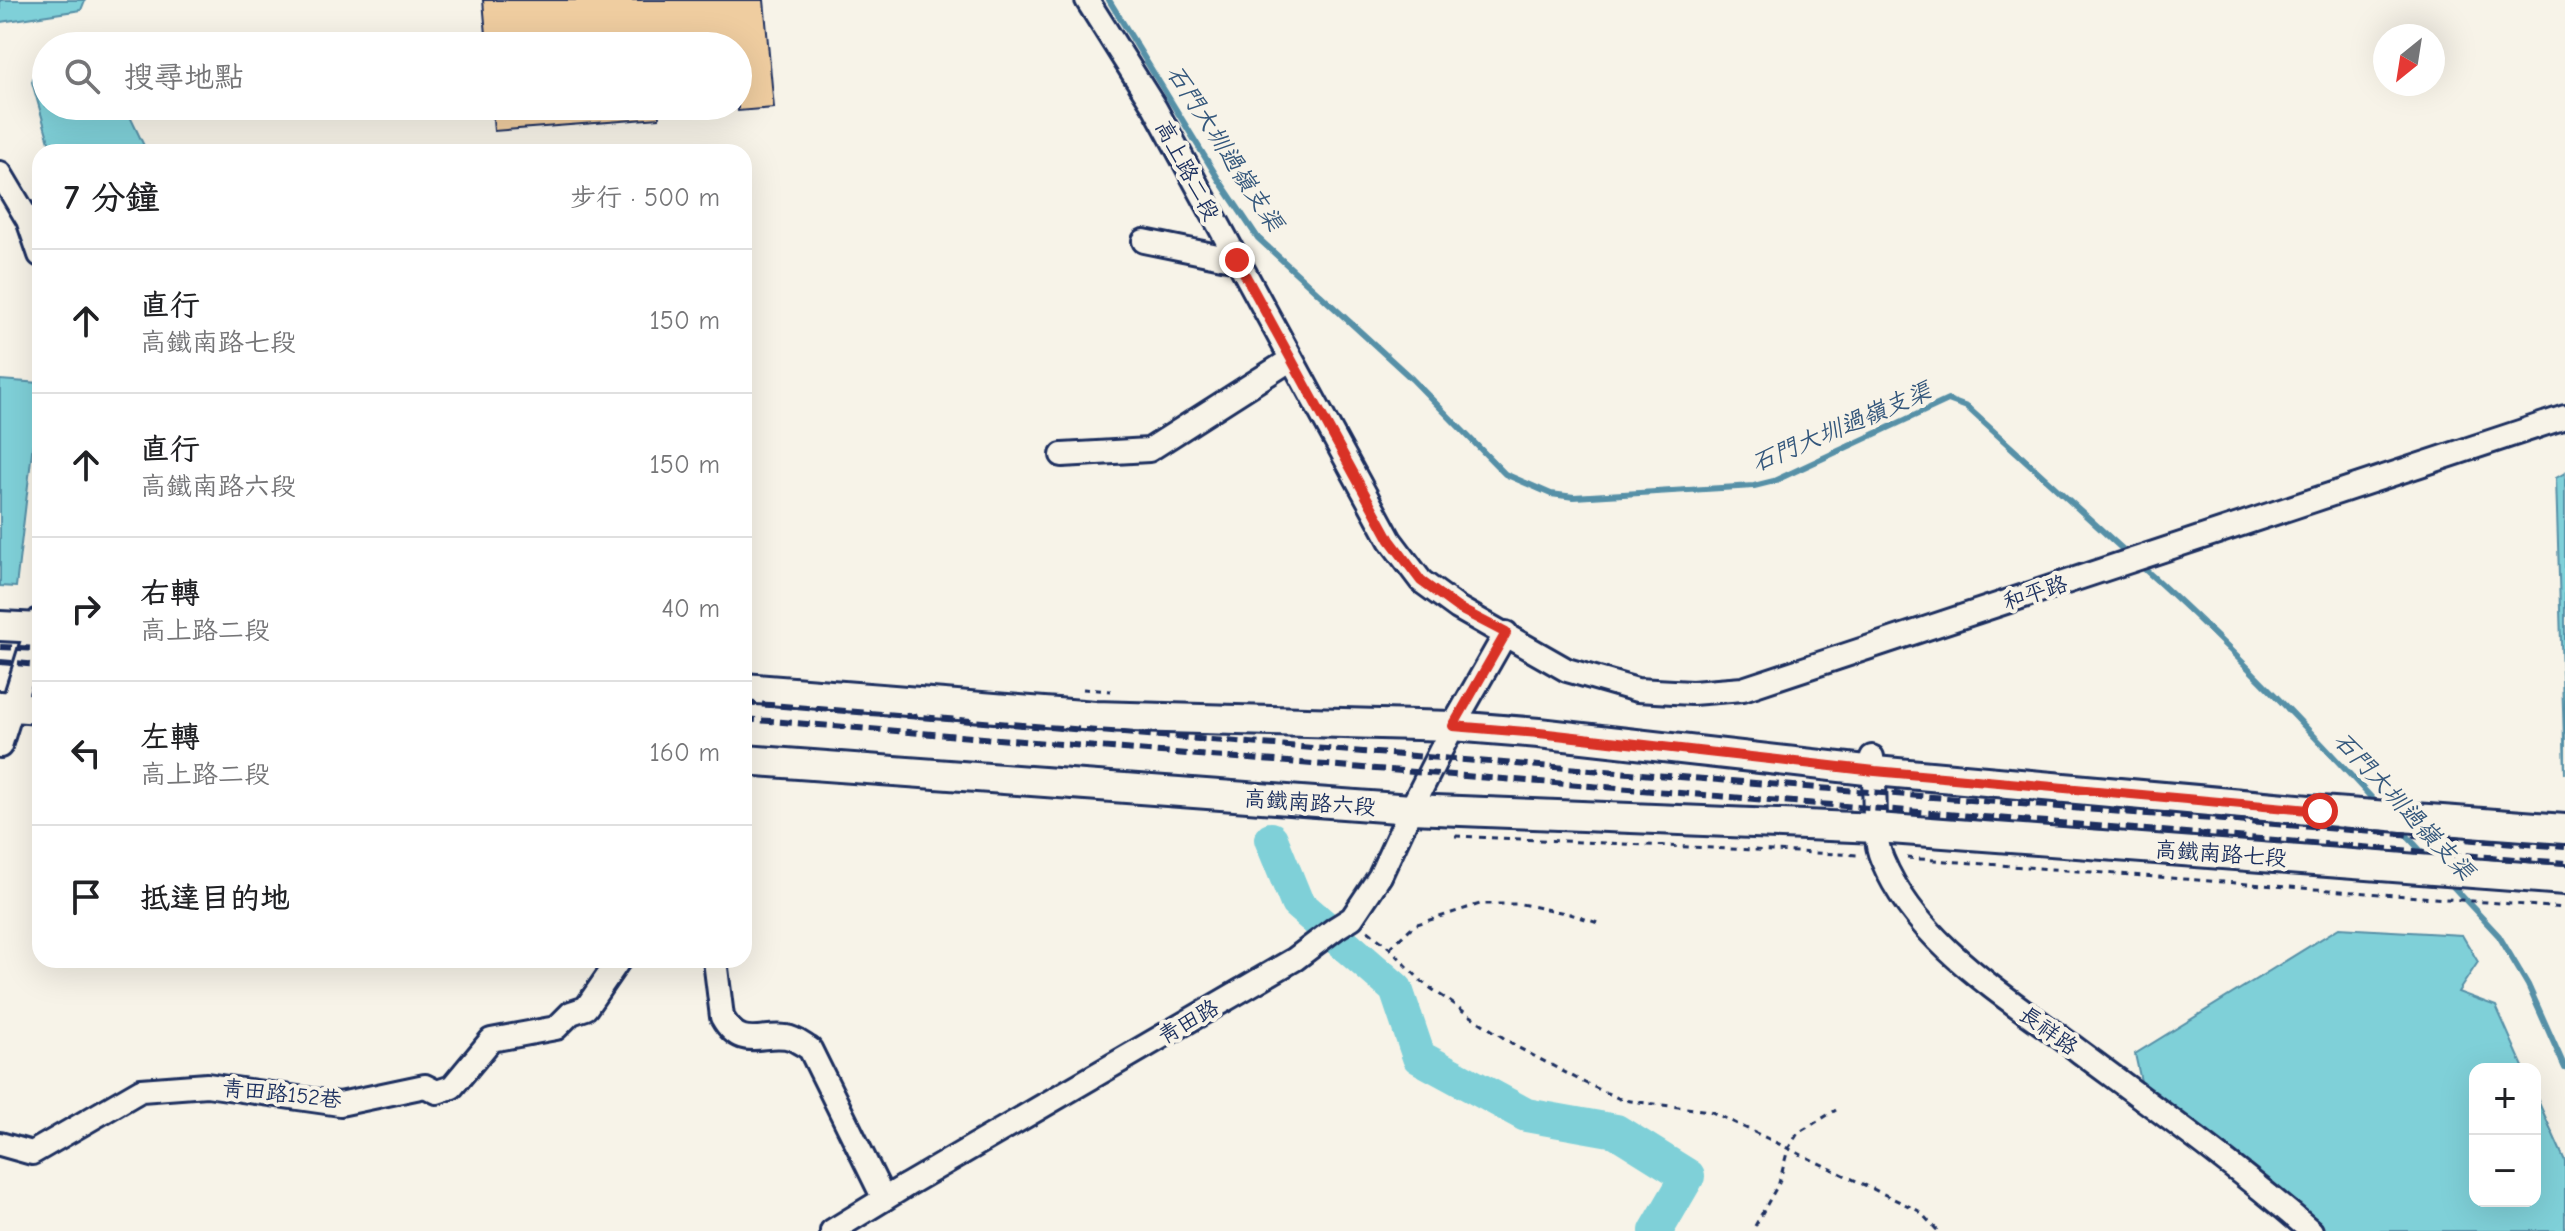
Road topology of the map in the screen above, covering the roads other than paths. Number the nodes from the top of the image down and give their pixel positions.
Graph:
1 (1087, 0) edge
2 (0, 173) edge
3 (32, 232) edge
4 (1144, 241) dead end
5 (1237, 260) junction
6 (1290, 360) junction
7 (2565, 417) edge
8 (1062, 455) dead end
9 (32, 625) edge
10 (0, 626) edge
11 (1506, 633) junction
12 (32, 642) edge
13 (752, 689) edge
14 (6, 706) edge
15 (32, 708) edge
16 (1453, 726) junction
17 (0, 746) edge
18 (752, 761) edge
19 (1874, 764) junction
20 (1411, 809) junction
21 (1877, 828) junction
22 (2565, 829) edge
23 (2565, 880) edge
24 (614, 968) edge
25 (716, 968) edge
26 (0, 1144) edge
27 (884, 1199) junction
28 (832, 1231) edge
29 (2311, 1231) edge

1 - 5 street, 高上路二段
2 - 3 street
4 - 5 street
5 - 6 street, 高上路二段
6 - 8 street
6 - 11 street, 高上路二段
7 - 11 street, 和平路
9 - 10 main road
11 - 16 street
12 - 14 street
13 - 16 main road
14 - 15 main road
14 - 17 street
16 - 19 main road
16 - 20 street, 青田路
18 - 20 main road, 高鐵南路六段
19 - 21 street, 長祥路
19 - 22 main road
20 - 21 main road, 高鐵南路六段
20 - 27 street, 青田路
21 - 23 main road, 高鐵南路七段
21 - 29 street, 長祥路
24 - 26 street, 青田路152巷
25 - 27 street
27 - 28 street, 青田路

